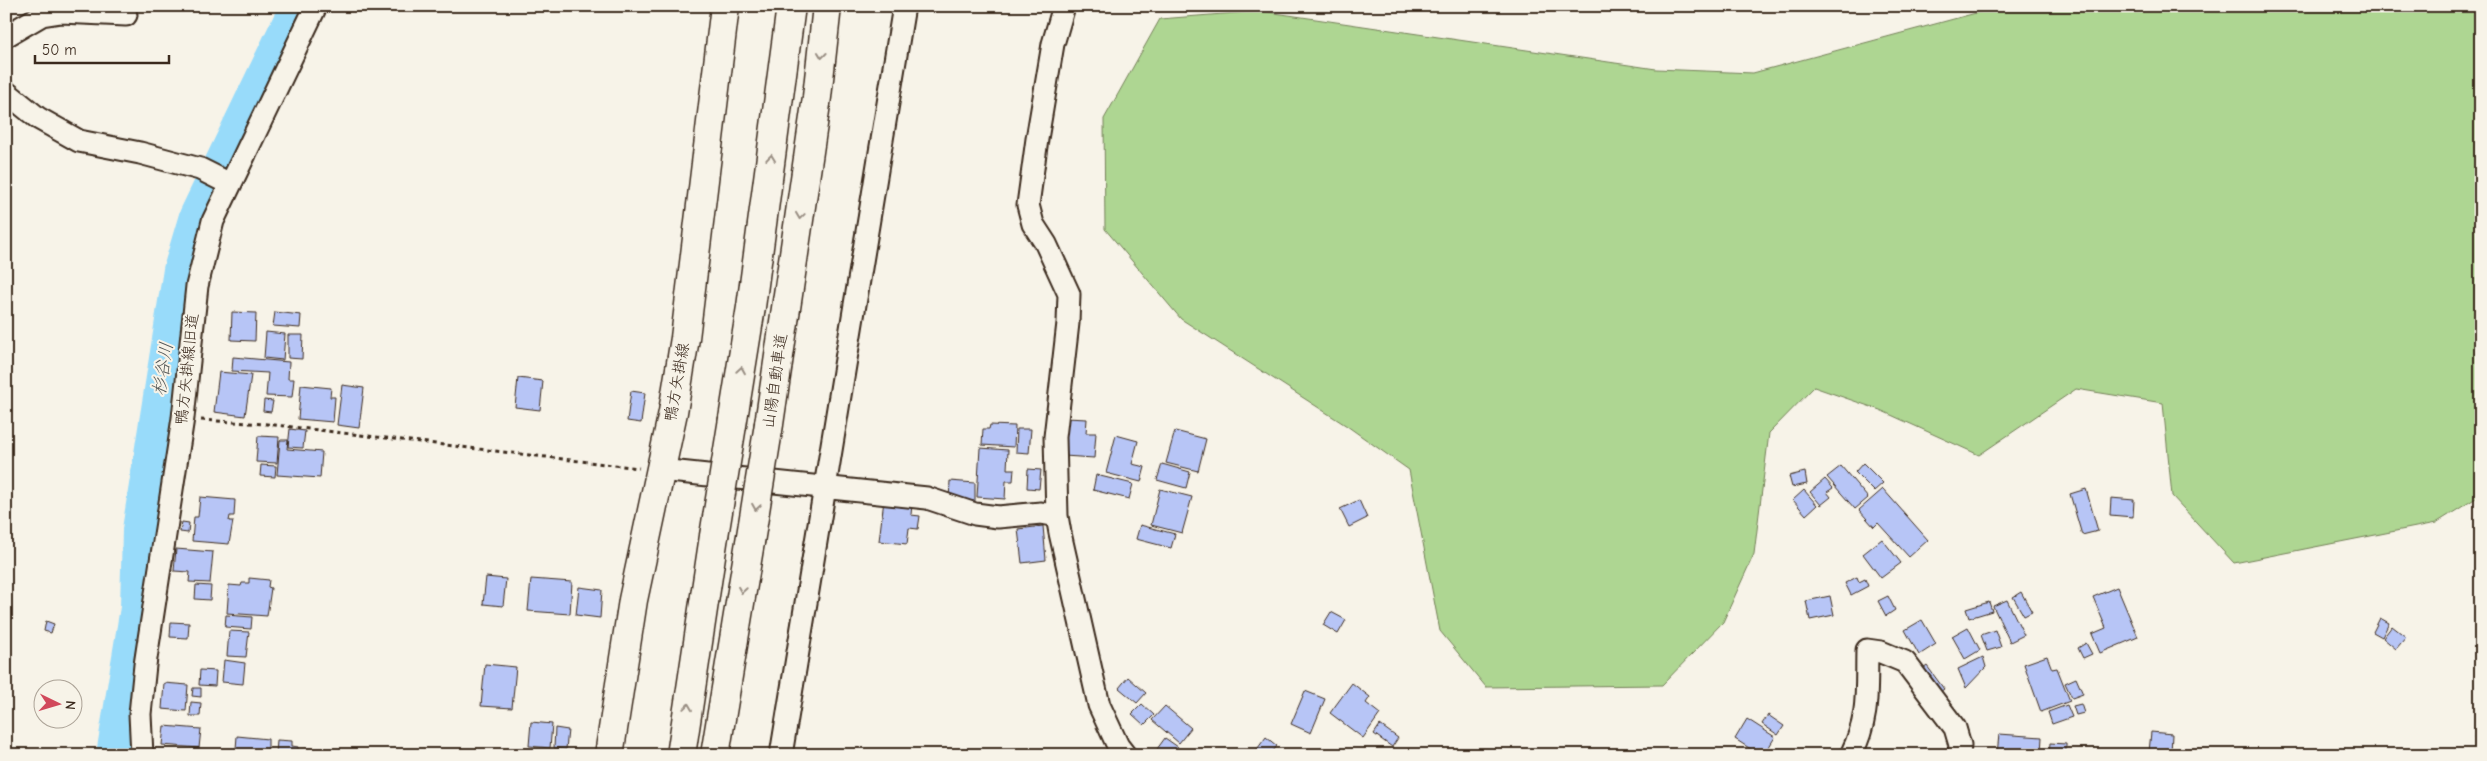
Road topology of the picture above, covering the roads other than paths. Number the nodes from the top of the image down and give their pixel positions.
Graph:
1 (316, 6) edge
2 (725, 6) edge
3 (791, 6) edge
4 (827, 6) edge
5 (904, 6) edge
6 (1064, 6) edge
7 (126, 15) dead end
8 (6, 36) edge
9 (6, 92) edge
10 (226, 182) junction
11 (660, 470) junction
12 (826, 486) junction
13 (1057, 516) junction
14 (142, 755) edge
15 (609, 755) edge
16 (680, 755) edge
17 (716, 755) edge
18 (780, 755) edge
19 (1125, 755) edge
20 (1851, 755) edge
21 (1960, 755) edge

1 - 10 street, 鴨方矢掛線旧道
2 - 11 main road, 鴨方矢掛線
16 -> 3 main road, bridge
4 -> 17 main road, 山陽自動車道, bridge
5 - 12 street
6 - 13 street
7 - 8 street
9 - 10 street
10 - 14 street, 鴨方矢掛線旧道
11 - 12 street
11 - 15 main road, 鴨方矢掛線
12 - 13 street
12 - 18 street
13 - 19 street
20 - 21 street

